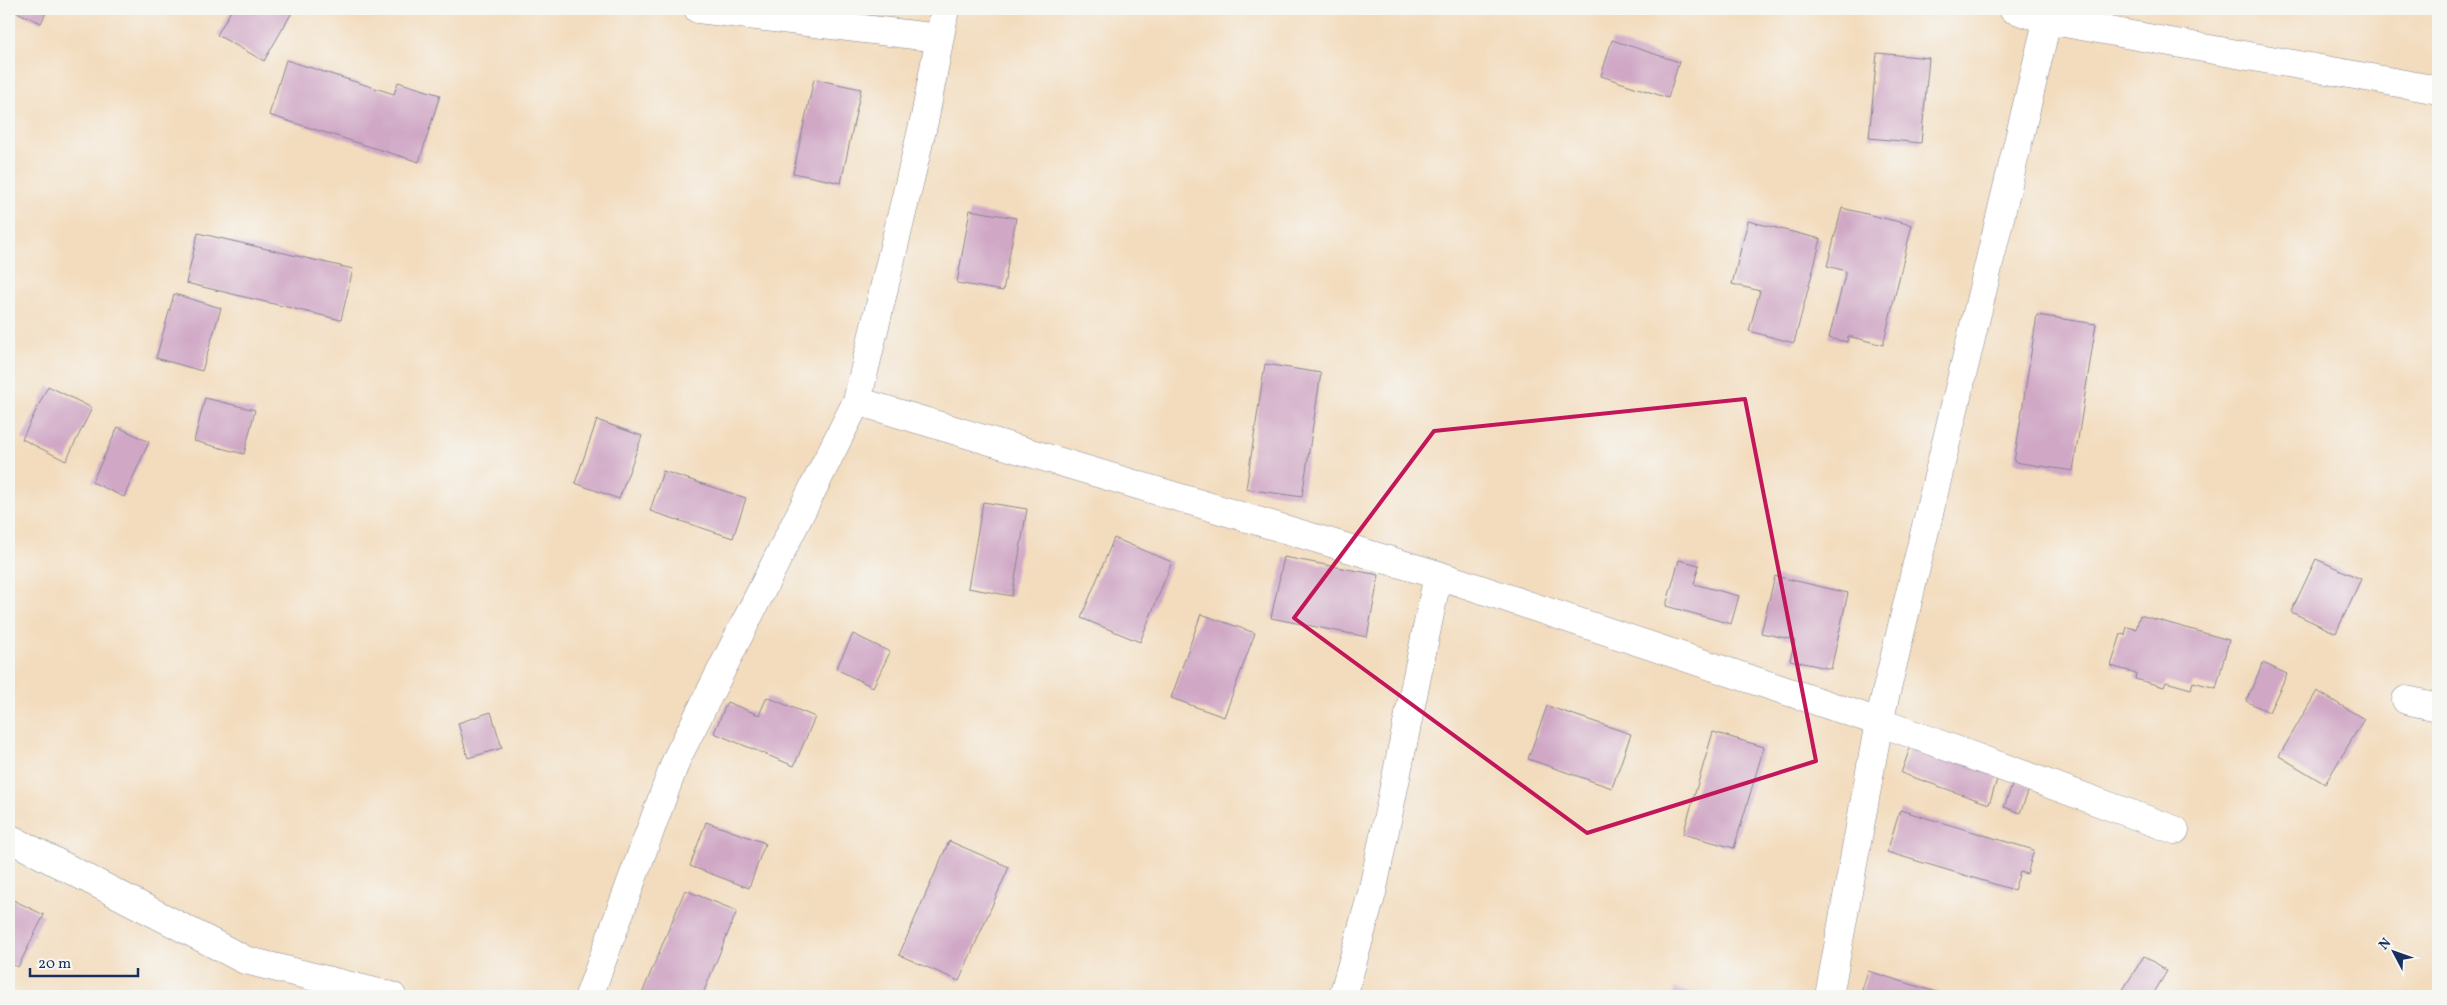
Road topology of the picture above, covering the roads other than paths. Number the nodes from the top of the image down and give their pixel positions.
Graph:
1 (698, 9) edge
2 (945, 9) edge
3 (2013, 9) edge
4 (2049, 15) edge
5 (939, 38) junction
6 (2438, 90) edge
7 (857, 401) junction
8 (1438, 575) junction
9 (2406, 700) dead end
10 (2438, 706) edge
11 (1878, 722) junction
12 (2175, 830) dead end
13 (9, 838) edge
14 (392, 996) edge
15 (589, 996) edge
16 (1343, 996) edge
17 (1829, 996) edge

1 - 5 street
2 - 5 street
3 - 4 street
4 - 6 street
4 - 11 street
5 - 7 street
7 - 8 street
7 - 15 street
8 - 11 street
8 - 16 street
9 - 10 street
11 - 12 street
11 - 17 street
13 - 14 street

